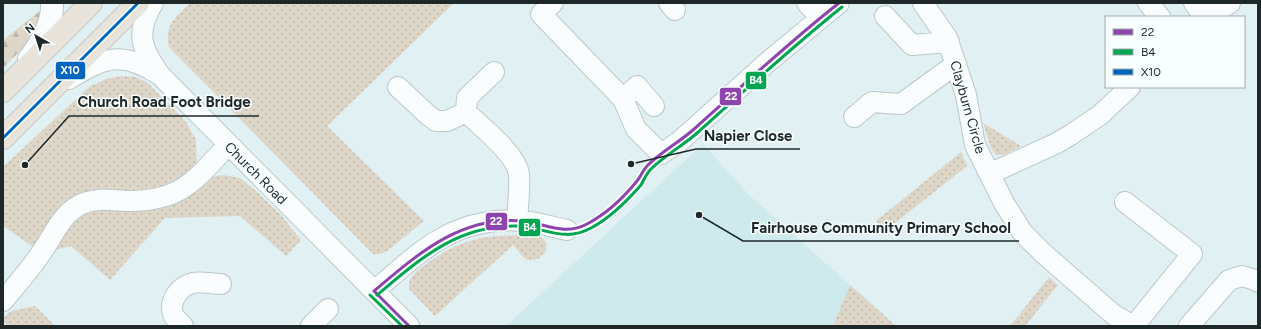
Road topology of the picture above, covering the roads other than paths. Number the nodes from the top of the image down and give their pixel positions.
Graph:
1 (52, 3) edge
2 (91, 3) edge
3 (138, 3) edge
4 (154, 3) edge
5 (552, 3) edge
6 (839, 3) edge
7 (923, 3) edge
8 (1148, 3) edge
9 (1194, 3) edge
10 (1230, 3) edge
11 (813, 10) edge
12 (885, 16) dead end
13 (1159, 16) edge
14 (1204, 16) edge
15 (1207, 16) edge
16 (949, 42) junction
17 (956, 64) junction
18 (494, 72) dead end
19 (160, 75) junction
20 (8, 86) edge
21 (398, 87) dead end
22 (1129, 88) edge
23 (623, 99) junction
24 (40, 100) junction
25 (654, 106) dead end
26 (466, 112) junction
27 (854, 117) dead end
28 (3, 138) edge
29 (228, 145) junction
30 (987, 170) junction
31 (1125, 202) dead end
32 (517, 221) junction
33 (568, 230) dead end
34 (1258, 282) edge
35 (221, 284) dead end
36 (374, 291) junction
37 (3, 301) edge
38 (328, 309) dead end
39 (183, 326) edge
40 (311, 326) edge
41 (409, 326) edge
42 (1134, 326) edge
43 (1189, 326) edge

1 - 20 street
2 - 20 main road
3 - 24 main road
4 - 19 street, Church Road
5 - 23 street
6 - 11 street
7 - 16 street, Clayburn Circle
8 - 13 street
9 - 14 street
10 - 15 street
11 - 23 street
12 - 16 street
16 - 17 street, Clayburn Circle
17 - 27 street
17 - 30 street, Clayburn Circle
18 - 26 street
19 - 24 street
19 - 29 street, Church Road
21 - 26 street
22 - 30 street
23 - 25 street
24 - 28 main road
26 - 32 street
29 - 36 street, Church Road
29 - 37 street
30 - 42 street, Clayburn Circle
31 - 42 street
32 - 33 street
32 - 36 street
34 - 43 street
35 - 39 street
36 - 41 street, Church Road
38 - 40 street

